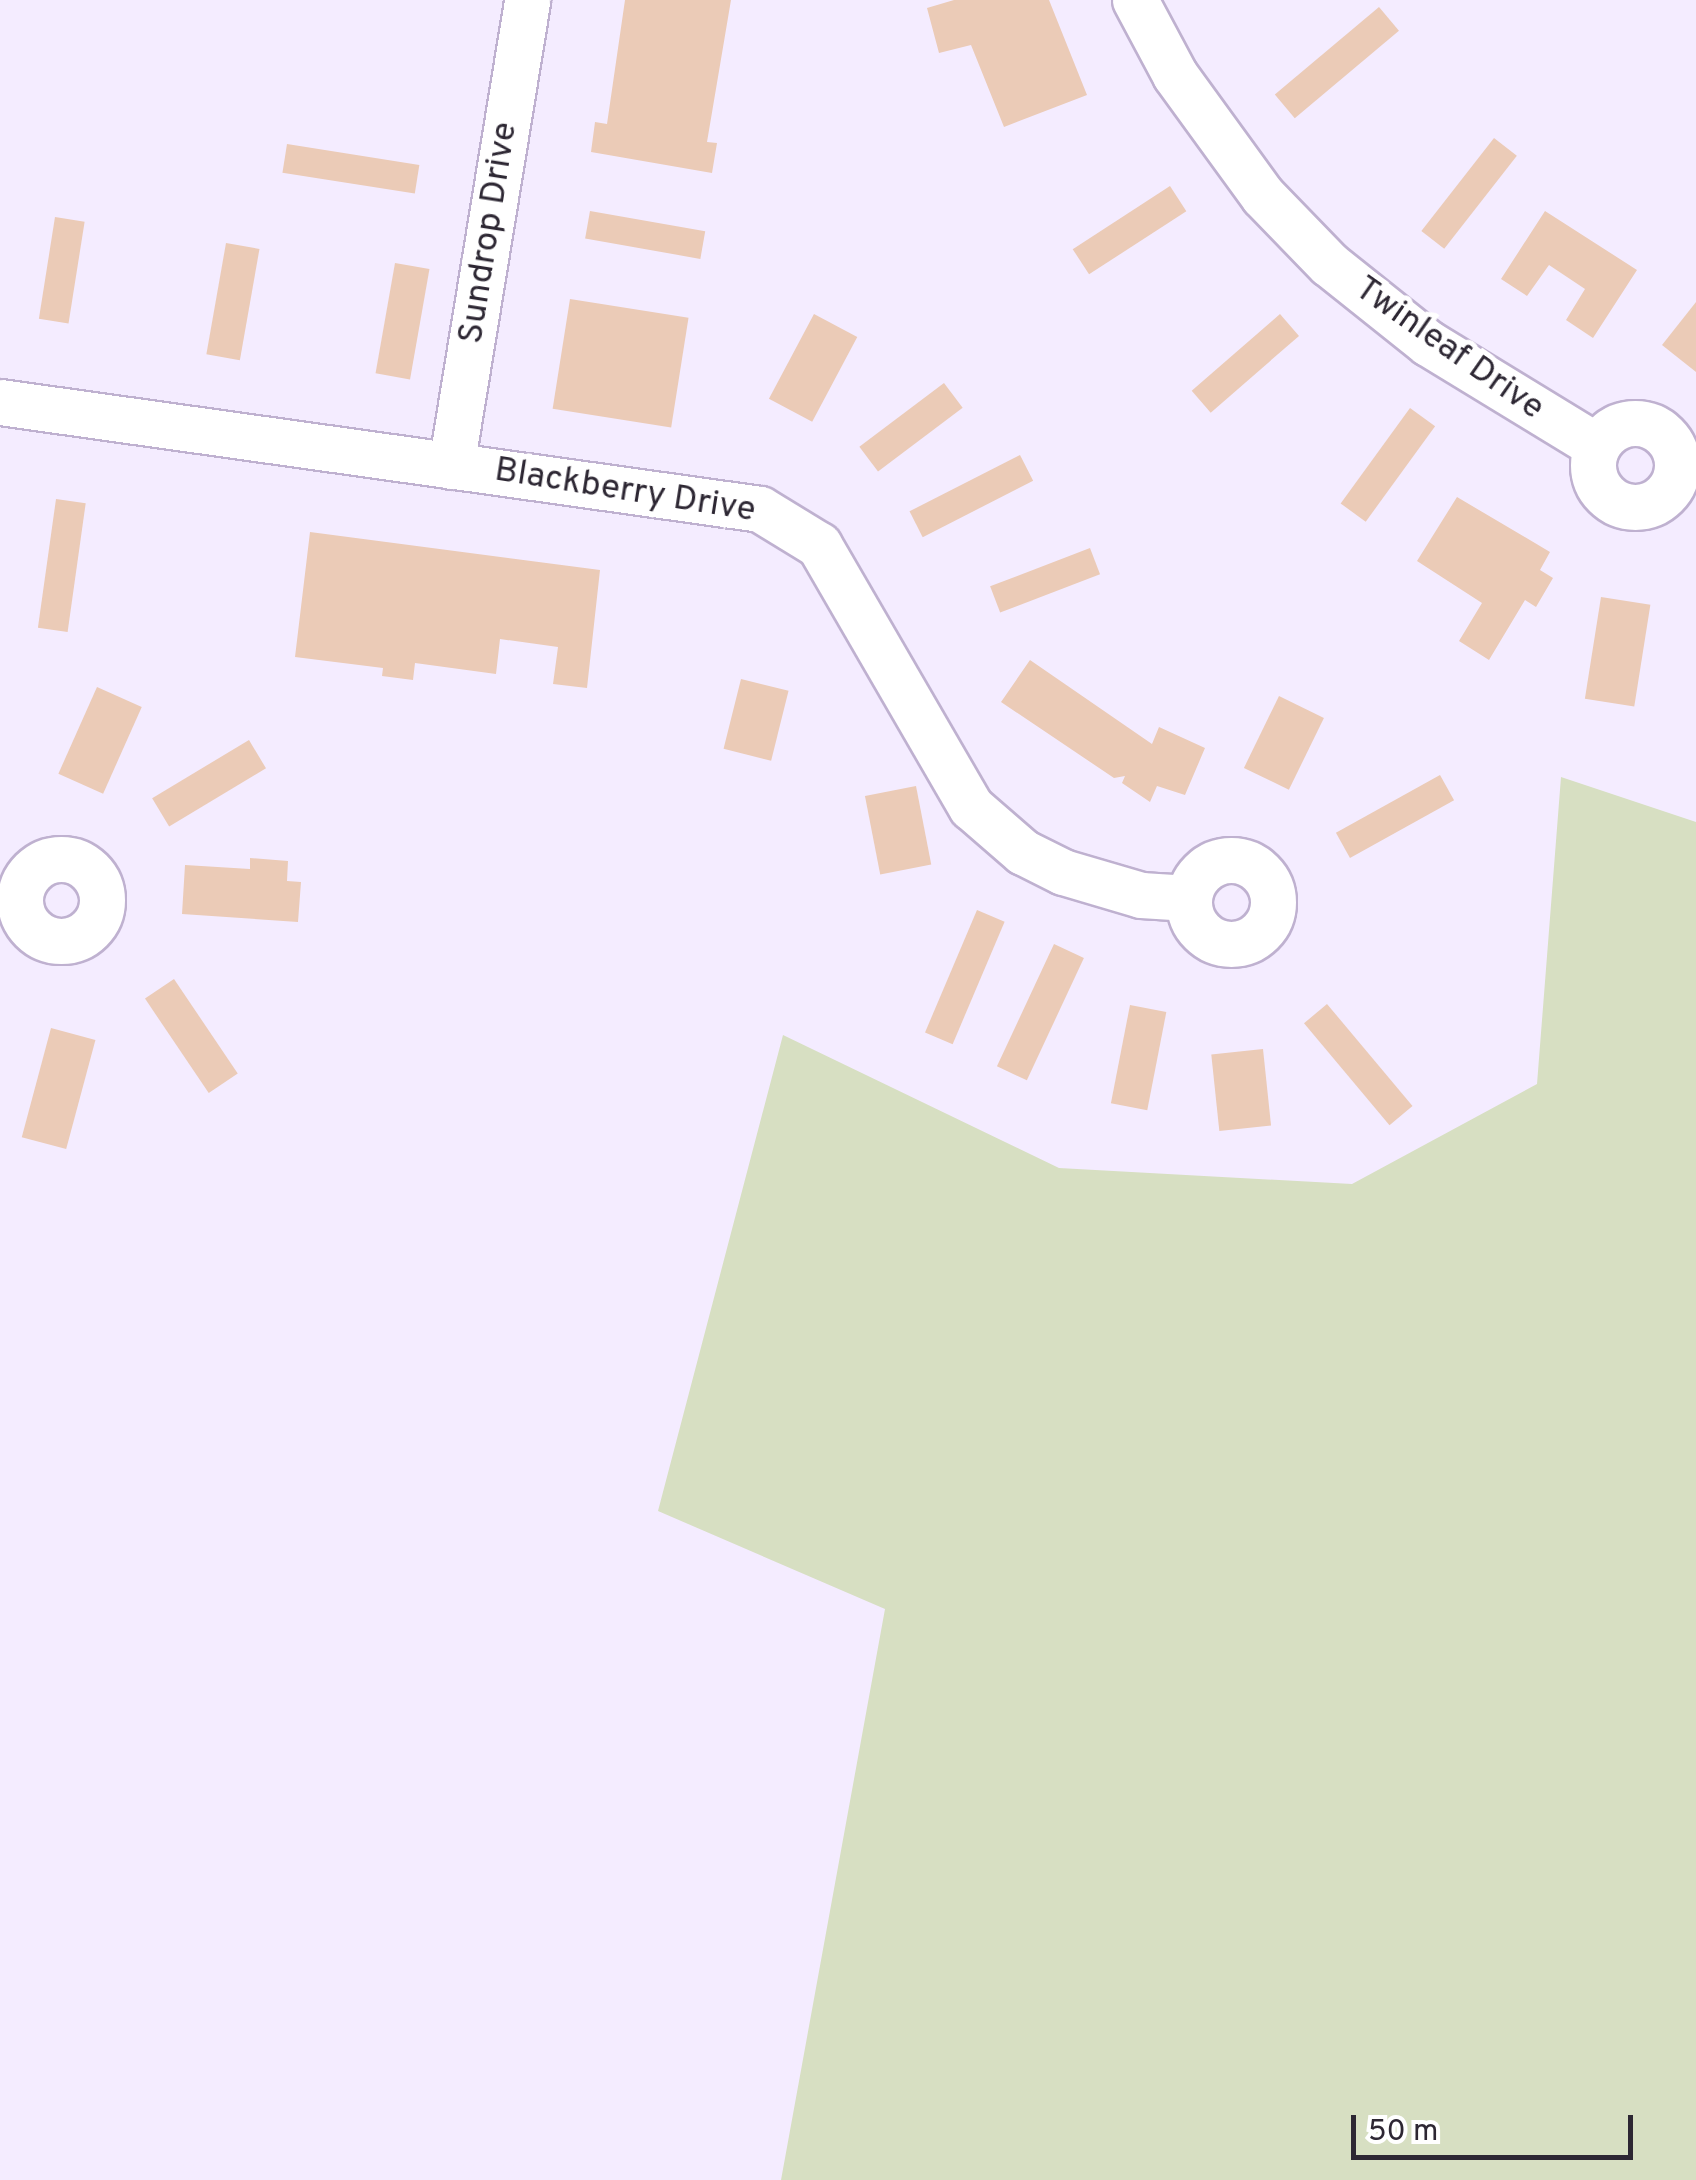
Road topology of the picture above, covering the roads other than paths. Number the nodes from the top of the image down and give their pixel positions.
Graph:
1 (526, 0) edge
2 (1135, 0) edge
3 (0, 402) edge
4 (1597, 446) dead end
5 (451, 466) junction
6 (1189, 898) dead end

1 - 5 street, Sundrop Drive
2 - 4 street, Twinleaf Drive
3 - 5 street, Blackberry Drive
5 - 6 street, Blackberry Drive

